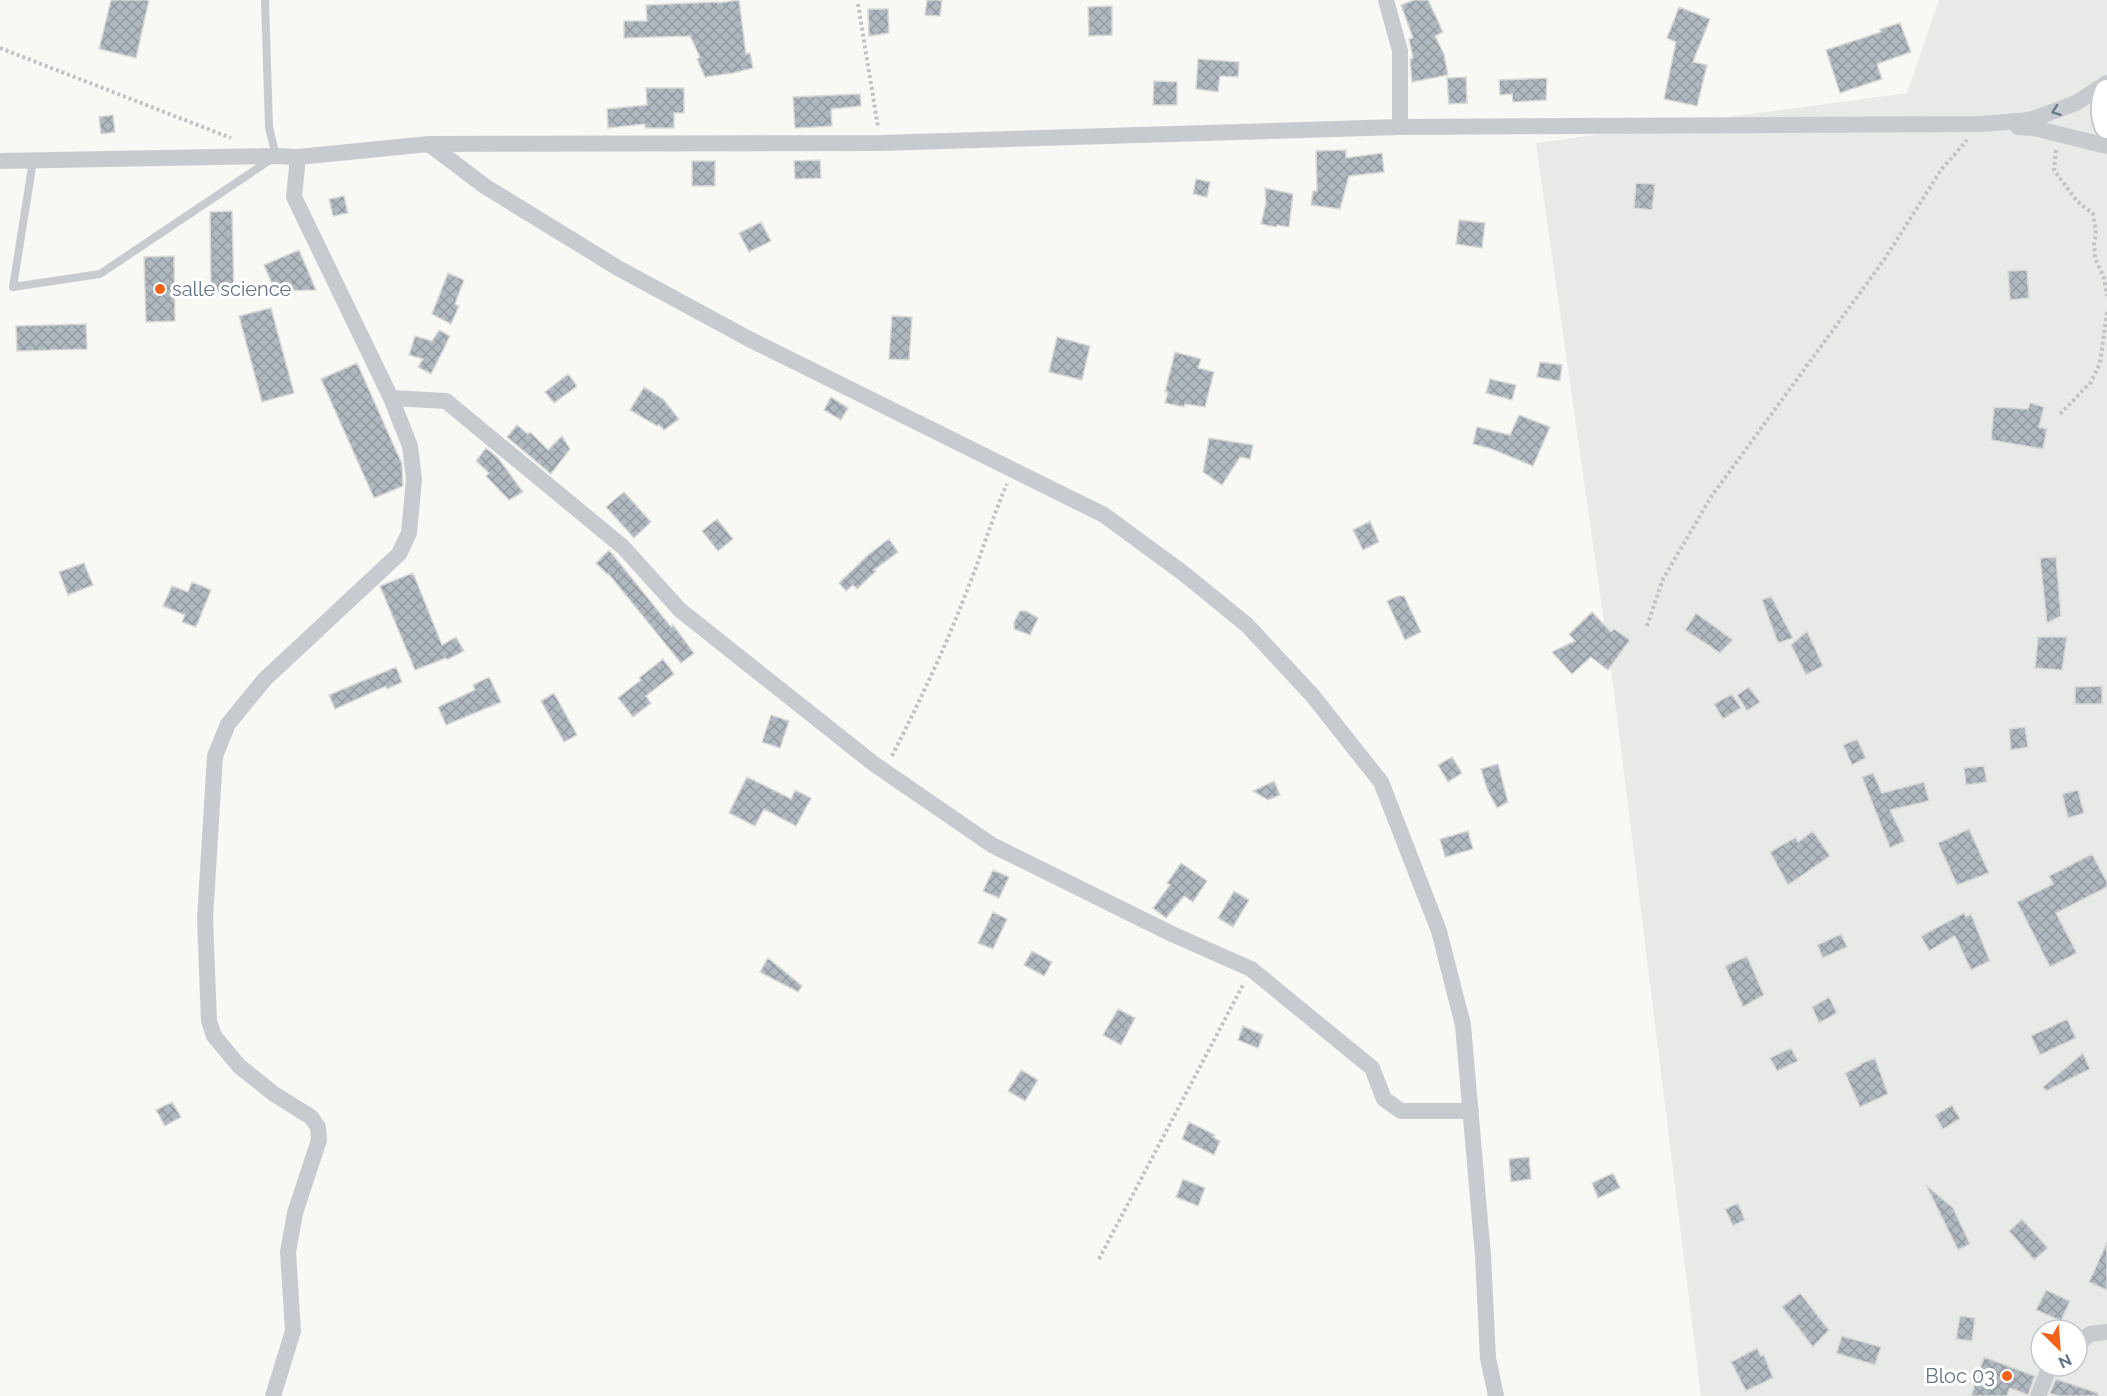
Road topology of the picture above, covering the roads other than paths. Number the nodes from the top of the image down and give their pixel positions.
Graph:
1 (265, 0) edge
2 (1386, 0) edge
3 (2107, 83) edge
4 (2107, 92) edge
5 (1981, 124) junction
6 (2107, 126) edge
7 (1400, 128) junction
8 (429, 144) junction
9 (2107, 146) edge
10 (276, 156) junction
11 (298, 158) junction
12 (0, 161) edge
13 (33, 161) junction
14 (391, 398) junction
15 (1471, 1111) junction
16 (2107, 1332) edge
17 (2089, 1335) edge
18 (2045, 1378) edge
19 (273, 1396) edge
20 (1496, 1396) edge
21 (2038, 1396) edge

1 - 10 lane
2 - 7 street
3 -> 5 street
4 - 6 main road
5 - 7 street
5 - 9 street
7 - 8 street
8 - 11 street
8 - 15 street
10 - 11 street
10 - 13 street
10 - 13 lane
11 - 14 street
12 - 13 street
14 - 15 street
14 - 19 street
15 - 20 street
16 - 17 street
18 - 21 street

